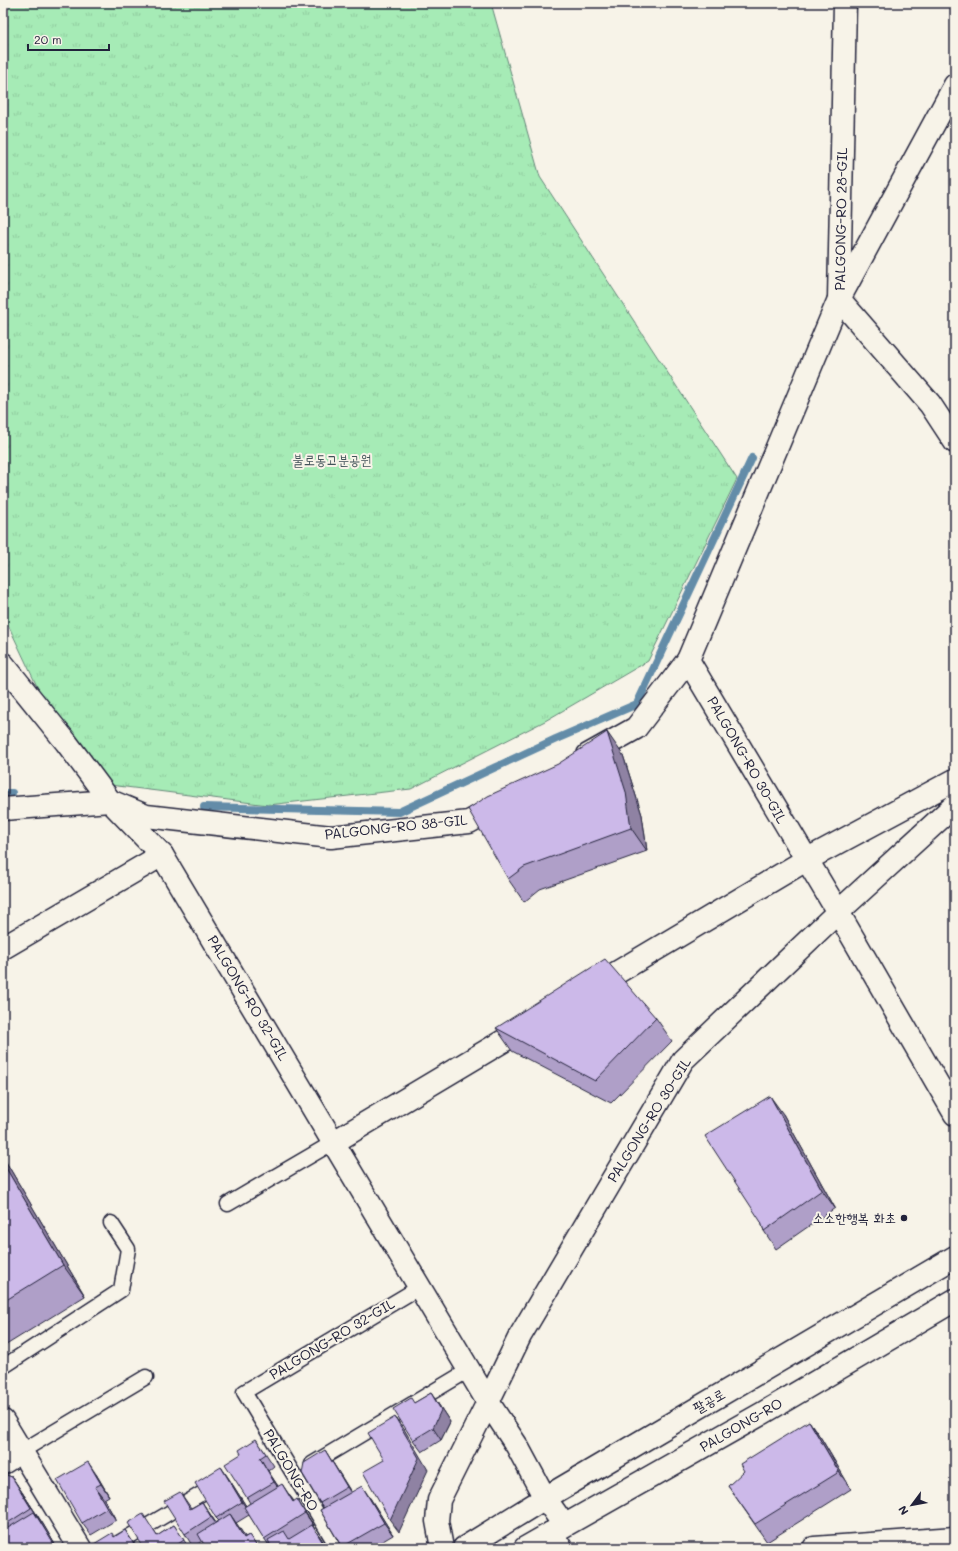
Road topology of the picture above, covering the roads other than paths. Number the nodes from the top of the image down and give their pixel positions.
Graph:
1 (845, 3) edge
2 (955, 85) edge
3 (839, 299) junction
4 (955, 442) edge
5 (688, 660) junction
6 (3, 664) edge
7 (573, 764) edge
8 (955, 780) edge
9 (517, 795) edge
10 (110, 801) junction
11 (955, 805) edge
12 (3, 809) edge
13 (162, 855) junction
14 (806, 860) junction
15 (838, 912) junction
16 (3, 948) edge
17 (572, 1000) edge
18 (545, 1016) edge
19 (955, 1114) edge
20 (334, 1142) junction
21 (228, 1204) dead end
22 (111, 1223) dead end
23 (955, 1257) edge
24 (420, 1287) junction
25 (955, 1300) edge
26 (3, 1367) edge
27 (469, 1370) junction
28 (146, 1377) dead end
29 (244, 1392) joint
30 (488, 1402) junction
31 (3, 1421) edge
32 (22, 1452) junction
33 (3, 1463) edge
34 (294, 1475) junction
35 (211, 1488) edge
36 (545, 1498) junction
37 (559, 1535) edge
38 (955, 1538) edge
39 (818, 1547) edge
40 (80, 1548) edge
41 (110, 1548) edge
42 (338, 1548) edge
43 (442, 1548) edge
44 (464, 1548) edge
45 (525, 1548) edge

1 - 3 street, PALGONG-RO 28-GIL
2 - 3 street
3 - 4 street, PALGONG-RO 28-GIL
3 - 5 street
5 - 7 street
5 - 14 street, PALGONG-RO 30-GIL
6 - 10 street, PALGONG-RO 32-GIL
8 - 14 street
9 - 10 street, PALGONG-RO 38-GIL
10 - 12 street, PALGONG-RO 38-GIL
10 - 13 street, PALGONG-RO 32-GIL
11 - 15 street, PALGONG-RO 30-GIL
13 - 16 street
13 - 20 street, PALGONG-RO 32-GIL
14 - 15 street, PALGONG-RO 30-GIL
14 - 17 street
15 - 19 street, PALGONG-RO 30-GIL
15 - 30 street, PALGONG-RO 30-GIL
18 - 20 street
20 - 21 lane
20 - 24 street, PALGONG-RO 32-GIL
22 - 26 lane
23 - 36 street, 팔공로
24 - 27 street, PALGONG-RO 32-GIL
24 - 29 lane, PALGONG-RO 32-GIL
25 - 37 street, PALGONG-RO
27 - 30 street, PALGONG-RO 32-GIL
27 - 34 lane
28 - 32 lane
29 - 34 lane, PALGONG-RO
30 - 36 street, PALGONG-RO 32-GIL
30 - 43 street
31 - 32 street
32 - 33 street
32 - 40 street
34 - 42 lane, PALGONG-RO
35 - 41 lane
36 - 37 street, PALGONG-RO 32-GIL
36 - 44 street, 팔공로
37 - 45 street, PALGONG-RO
38 - 39 street

